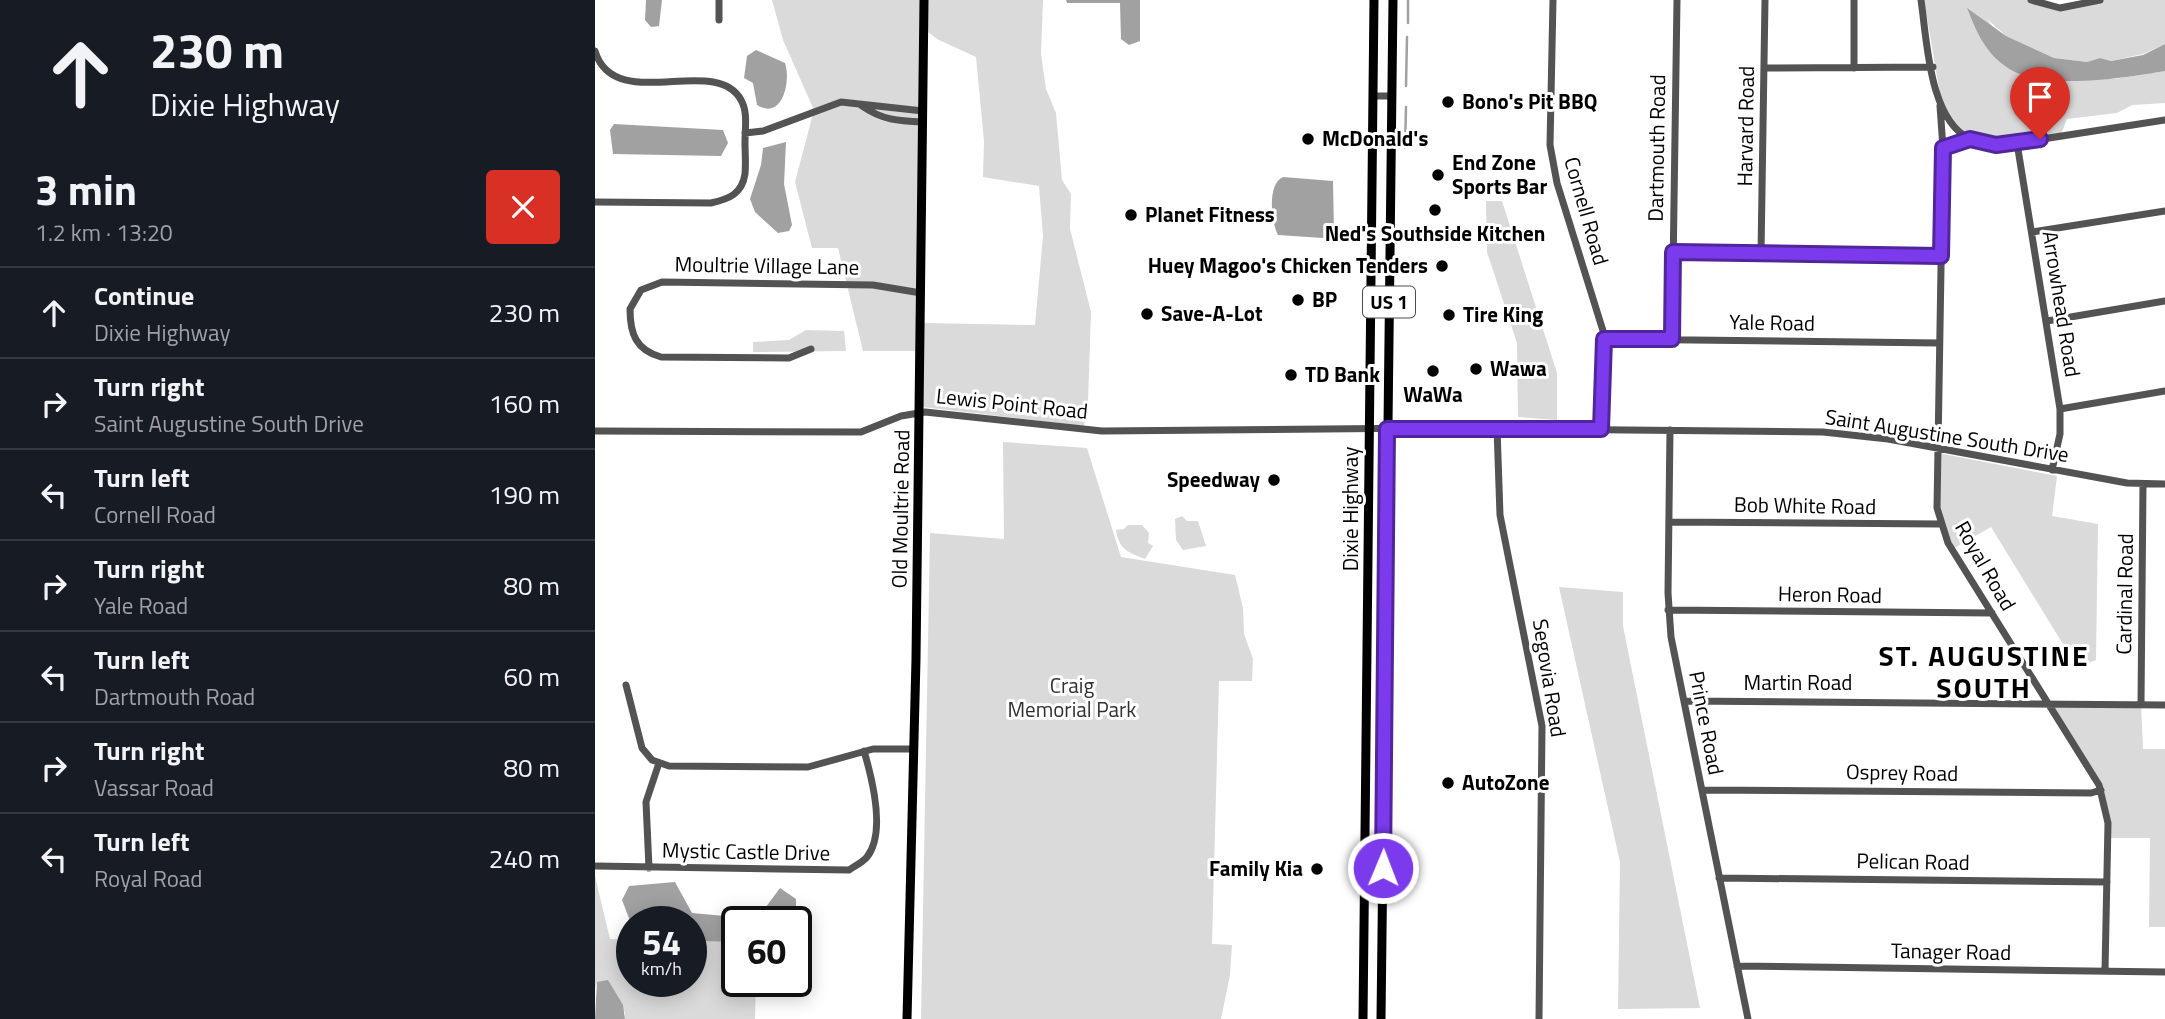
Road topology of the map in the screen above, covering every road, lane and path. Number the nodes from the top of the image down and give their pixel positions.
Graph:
1 (719, 0) edge
2 (924, 0) edge
3 (1374, 0) edge
4 (1393, 0) edge
5 (1553, 0) edge
6 (1677, 0) edge
7 (1765, 0) edge
8 (1854, 0) edge
9 (1921, 0) edge
10 (2031, 0) edge
11 (2100, 0) edge
12 (719, 20) dead end
13 (595, 51) edge
14 (1933, 67) junction
15 (1764, 68) junction
16 (1854, 68) junction
17 (1373, 96) junction
18 (1392, 96) junction
19 (861, 106) junction
20 (1940, 106) junction
21 (923, 111) junction
22 (2165, 120) edge
23 (923, 122) junction
24 (745, 133) junction
25 (1970, 139) junction
26 (2017, 143) junction
27 (1943, 148) junction
28 (595, 202) edge
29 (2165, 211) edge
30 (2032, 233) junction
31 (1673, 252) junction
32 (1761, 253) junction
33 (1941, 256) junction
34 (921, 293) junction
35 (2165, 301) edge
36 (2047, 321) junction
37 (1604, 339) junction
38 (1672, 339) junction
39 (1939, 343) junction
40 (811, 349) dead end
41 (2165, 391) edge
42 (2060, 409) junction
43 (919, 412) junction
44 (1369, 429) junction
45 (1387, 429) junction
46 (1497, 429) junction
47 (1601, 429) junction
48 (595, 430) edge
49 (1670, 430) junction
50 (1938, 449) junction
51 (2052, 470) junction
52 (2143, 484) junction
53 (2165, 484) edge
54 (1669, 522) junction
55 (1940, 524) junction
56 (1668, 610) junction
57 (1992, 613) junction
58 (626, 685) dead end
59 (1684, 701) junction
60 (2048, 704) junction
61 (2141, 704) junction
62 (2165, 705) edge
63 (914, 749) junction
64 (864, 751) junction
65 (1366, 754) junction
66 (1384, 754) junction
67 (659, 763) junction
68 (1702, 790) junction
69 (2101, 790) junction
70 (595, 866) edge
71 (649, 868) junction
72 (1719, 878) junction
73 (2107, 882) junction
74 (1737, 966) junction
75 (2105, 971) junction
76 (2165, 972) edge
77 (907, 1019) edge
78 (1363, 1019) edge
79 (1381, 1019) edge
80 (1539, 1019) edge
81 (1748, 1019) edge

1 - 12 street
2 - 21 main road, Old Moultrie Road
3 - 17 main road, Dixie Highway / US 1
4 - 18 main road, Dixie Highway / US 1
5 - 37 street, Cornell Road
6 - 31 street, Dartmouth Road
7 - 15 street, Harvard Road
8 - 16 street
9 - 14 street, Royal Road
10 - 11 street
13 - 24 street
14 - 16 street
14 - 20 street, Royal Road
15 - 16 street
15 - 32 street, Harvard Road
17 - 18 street
17 - 44 main road, Dixie Highway / US 1
18 - 45 main road, Dixie Highway / US 1
19 - 21 street
19 - 23 street
19 - 24 street
20 - 25 street
20 - 27 street, Royal Road
21 - 23 main road, Old Moultrie Road
22 - 26 street
23 - 34 main road, Old Moultrie Road
24 - 28 street
25 - 26 street
25 - 27 street
26 - 30 street, Arrowhead Road
27 - 33 street, Royal Road
29 - 30 street
30 - 36 street, Arrowhead Road
31 - 32 street
31 - 38 street, Dartmouth Road
32 - 33 street
33 - 39 street, Royal Road
34 - 40 street, Moultrie Village Lane
34 - 43 main road, Old Moultrie Road
35 - 36 street
36 - 42 street, Arrowhead Road
37 - 38 street, Yale Road
37 - 47 street, Cornell Road
38 - 39 street, Yale Road
39 - 50 street, Royal Road
41 - 42 street
42 - 51 street, Arrowhead Road
43 - 44 street, Lewis Point Road
43 - 48 street, Lewis Point Road
43 - 63 main road, Old Moultrie Road
44 - 45 street, Lewis Point Road
44 - 65 main road, Dixie Highway / US 1
45 - 46 street, Saint Augustine South Drive
45 - 66 main road, Dixie Highway / US 1
46 - 47 street, Saint Augustine South Drive
46 - 80 street, Segovia Road
47 - 49 street, Saint Augustine South Drive
49 - 50 street, Saint Augustine South Drive
49 - 54 street, Prince Road
50 - 51 street, Saint Augustine South Drive
50 - 55 street, Royal Road
51 - 52 street, Saint Augustine South Drive
52 - 53 street, Saint Augustine South Drive
52 - 61 street, Cardinal Road
54 - 55 street, Bob White Road
54 - 56 street, Prince Road
55 - 57 street, Royal Road
56 - 57 street, Heron Road
56 - 59 street, Prince Road
57 - 60 street, Royal Road
58 - 67 street
59 - 60 street, Martin Road
59 - 68 street, Prince Road
60 - 61 street, Martin Road
60 - 69 street, Royal Road
61 - 62 street, Martin Road
63 - 64 street
63 - 77 main road, Old Moultrie Road
64 - 67 street
64 - 71 street, Mystic Castle Drive
65 - 66 main road
65 - 78 main road, Dixie Highway / US 1
66 - 79 main road, US 1
67 - 71 street
68 - 69 street, Osprey Road
68 - 72 street, Prince Road
69 - 73 street, Royal Road
70 - 71 street, Mystic Castle Drive
72 - 73 street, Pelican Road
72 - 74 street, Prince Road
73 - 75 street, Royal Road
74 - 75 street, Tanager Road
74 - 81 street, Prince Road
75 - 76 street, Tanager Road

